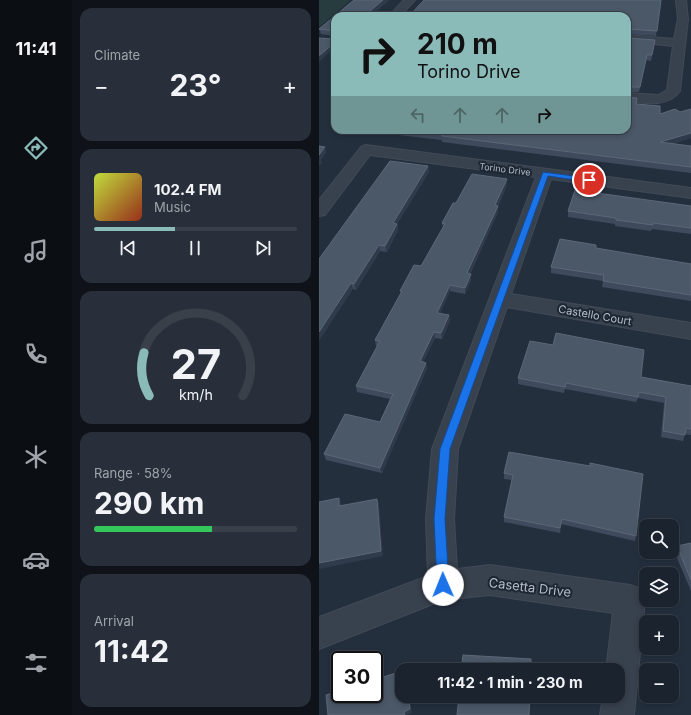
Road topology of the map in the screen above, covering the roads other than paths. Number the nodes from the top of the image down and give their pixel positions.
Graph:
1 (410, 0) edge
2 (681, 0) edge
3 (398, 12) edge
4 (631, 38) edge
5 (680, 43) junction
6 (631, 97) edge
7 (545, 174) junction
8 (691, 193) edge
9 (319, 211) edge
10 (499, 299) junction
11 (691, 331) edge
12 (443, 585) junction
13 (319, 633) edge
14 (617, 715) edge

1 - 3 street
2 - 5 street
4 - 5 street
5 - 6 street
7 - 8 street, Torino Drive
7 - 9 street, Torino Drive
7 - 10 street
10 - 11 street, Castello Court
10 - 12 street
12 - 13 street, Casetta Drive
12 - 14 street, Casetta Drive

